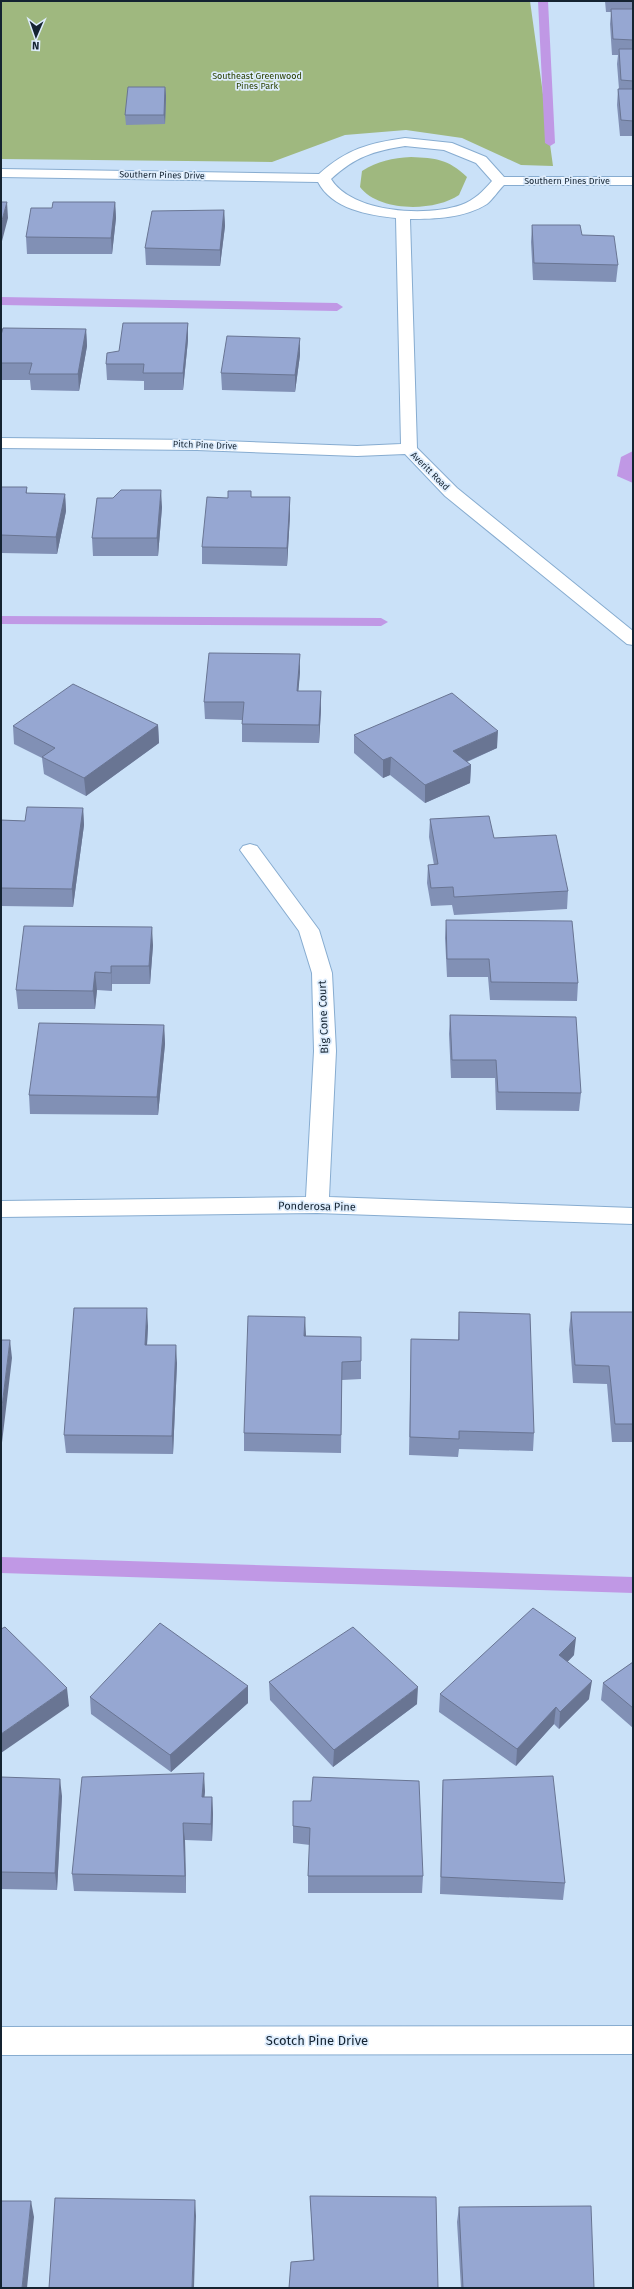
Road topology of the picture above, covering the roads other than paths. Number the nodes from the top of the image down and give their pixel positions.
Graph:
1 (1, 173) edge
2 (323, 178) junction
3 (500, 181) junction
4 (633, 181) edge
5 (403, 216) junction
6 (1, 443) edge
7 (409, 449) junction
8 (633, 640) edge
9 (250, 850) dead end
10 (317, 1205) junction
11 (1, 1210) edge
12 (633, 1216) edge
13 (633, 2040) edge
14 (1, 2041) edge

1 - 2 street, Southern Pines Drive
2 - 3 street
2 - 5 street
3 - 4 street, Southern Pines Drive
3 - 5 street
5 - 7 street, Averitt Road
6 - 7 street, Pitch Pine Drive
7 - 8 street, Averitt Road
9 - 10 street, Big Cone Court
10 - 11 street, Ponderosa Pine
10 - 12 street, Ponderosa Pine
13 - 14 street, Scotch Pine Drive

